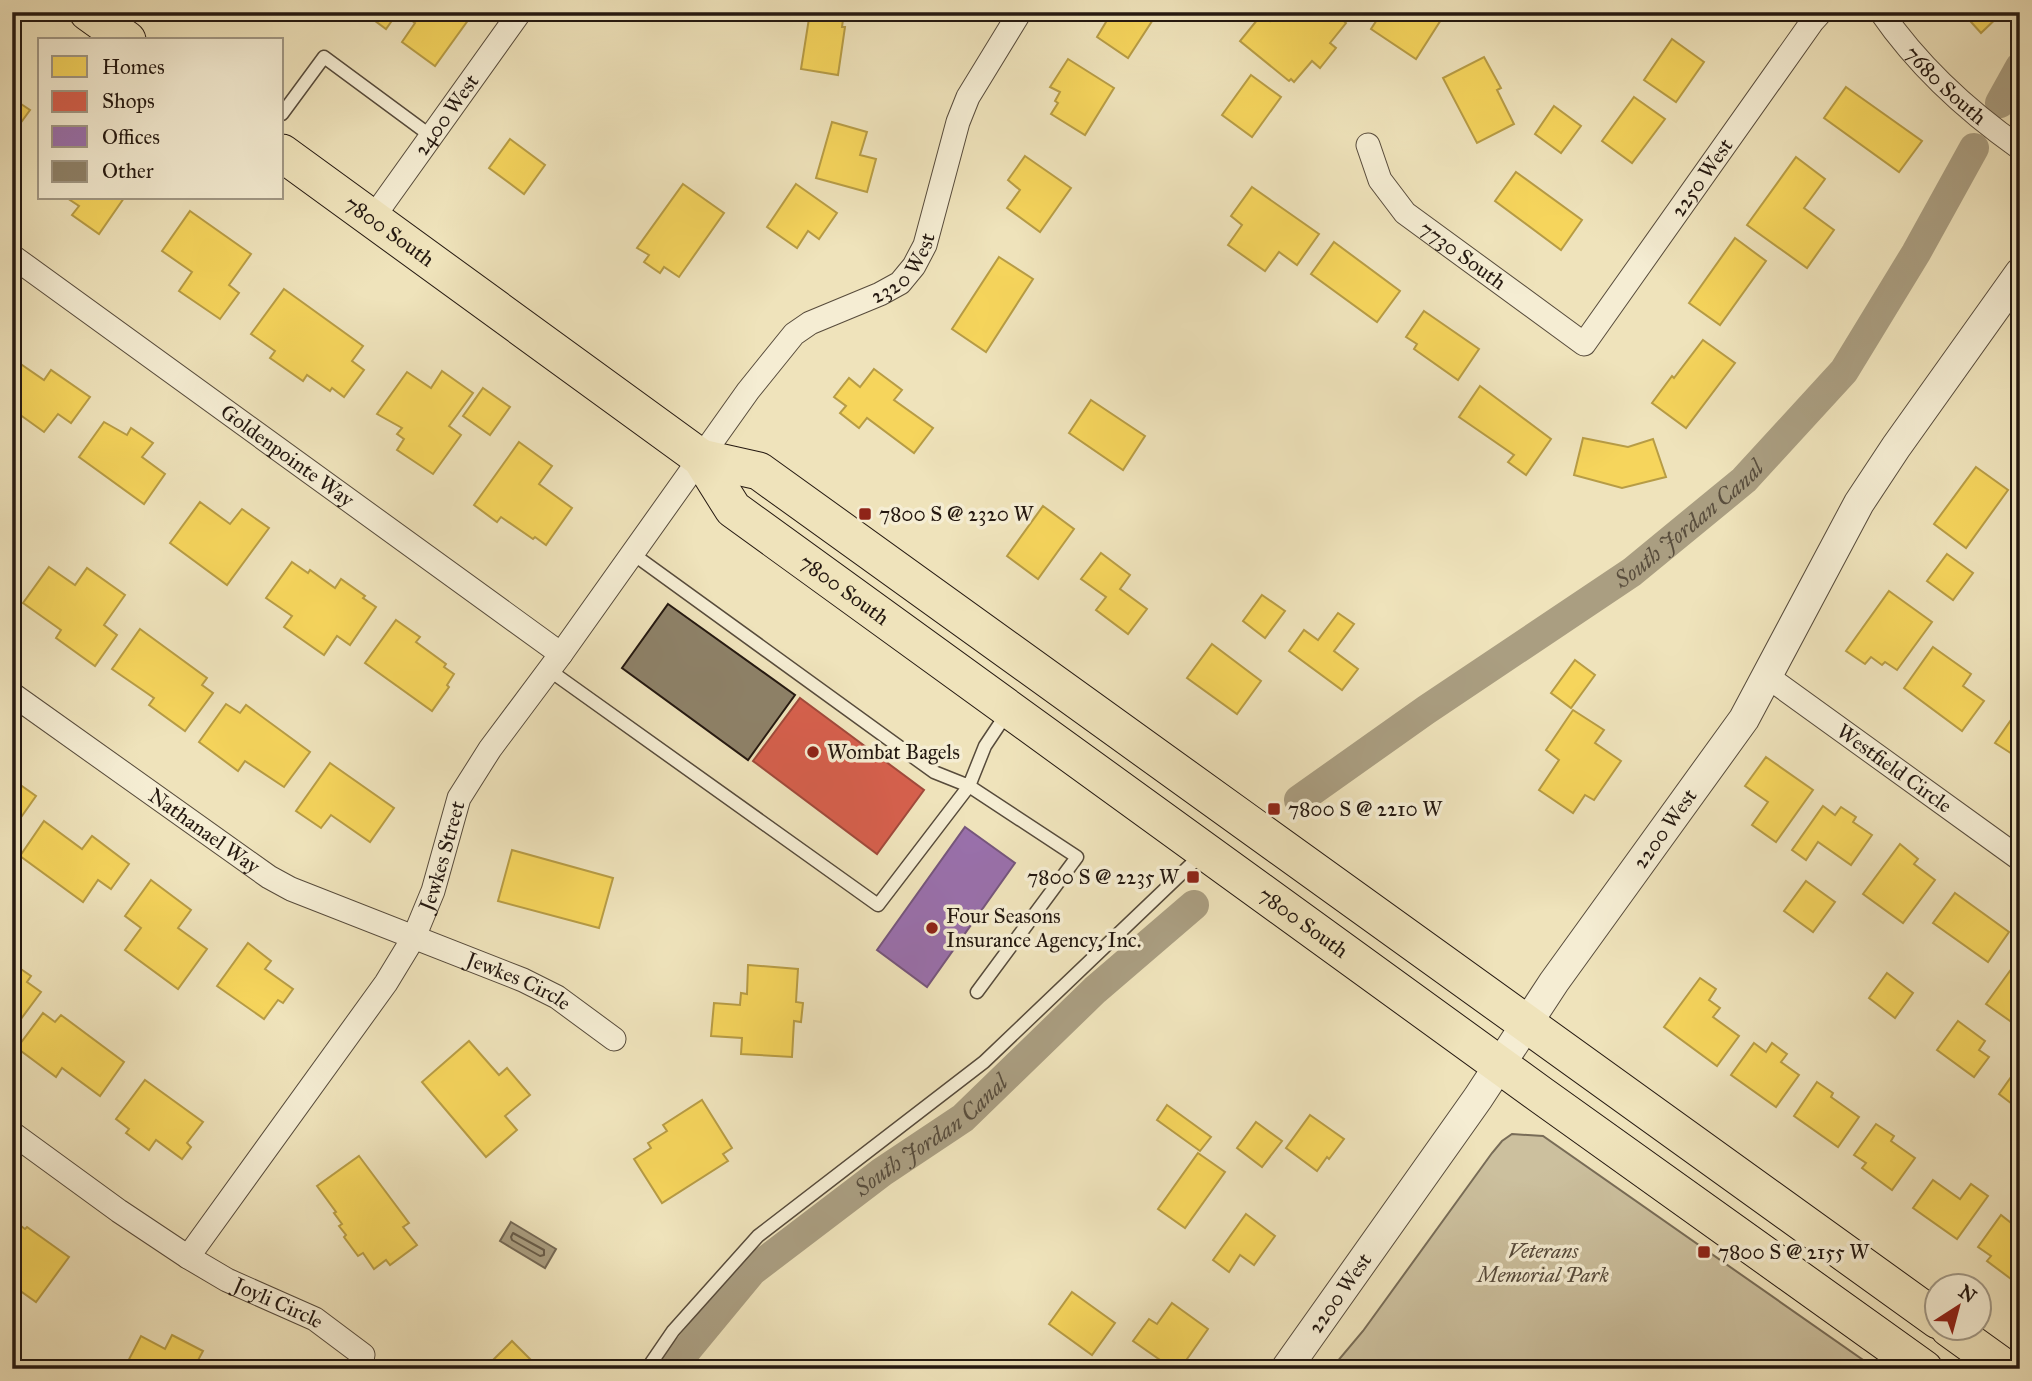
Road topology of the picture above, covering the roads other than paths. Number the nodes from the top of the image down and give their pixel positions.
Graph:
1 (88, 12) edge
2 (520, 12) edge
3 (1020, 12) edge
4 (1821, 12) edge
5 (1881, 12) edge
6 (124, 38) edge
7 (284, 111) edge
8 (431, 136) junction
9 (1368, 145) dead end
10 (2020, 148) edge
11 (284, 154) edge
12 (372, 219) junction
13 (12, 256) edge
14 (2020, 274) edge
15 (1584, 344) joint
16 (701, 457) junction
17 (633, 554) junction
18 (555, 662) junction
19 (1768, 677) junction
20 (12, 694) edge
21 (1009, 710) junction
22 (969, 786) junction
23 (1205, 850) junction
24 (2020, 859) edge
25 (414, 937) junction
26 (977, 992) dead end
27 (1526, 1024) junction
28 (614, 1039) dead end
29 (1500, 1064) junction
30 (12, 1133) edge
31 (188, 1257) junction
32 (1924, 1311) edge
33 (1968, 1342) edge
34 (363, 1355) dead end
35 (647, 1369) edge
36 (1286, 1369) edge
37 (1924, 1369) edge
38 (2006, 1369) edge

1 - 6 main road
2 - 8 street, 2400 West
3 - 16 street, 2320 West
4 - 15 street, 2250 West
5 - 10 street, 7680 South
7 - 8 lane
8 - 12 street, 2400 West
9 - 15 street, 7730 South
11 - 12 main road, 7800 South
12 - 16 main road, 7800 South
13 - 18 street, Goldenpointe Way
14 - 19 street, 2200 West
16 - 17 street, Jewkes Street
16 - 21 main road, 7800 South
16 - 27 main road, 7800 South
17 - 18 street, Jewkes Street
17 - 22 lane
18 - 22 lane
18 - 25 street, Jewkes Street
19 - 24 street, Westfield Circle
19 - 27 street, 2200 West
20 - 25 street, Nathanael Way
21 - 22 lane
21 - 23 main road, 7800 South
22 - 26 lane
23 - 29 main road, 7800 South
23 - 35 lane
25 - 28 street, Jewkes Circle
25 - 31 street, Jewkes Street
27 - 29 street, 2200 West
27 - 32 main road, 7800 South
29 - 36 street, 2200 West
29 - 37 main road, 7800 South
30 - 31 street, Joyli Circle
31 - 34 street, Joyli Circle
33 - 38 main road

